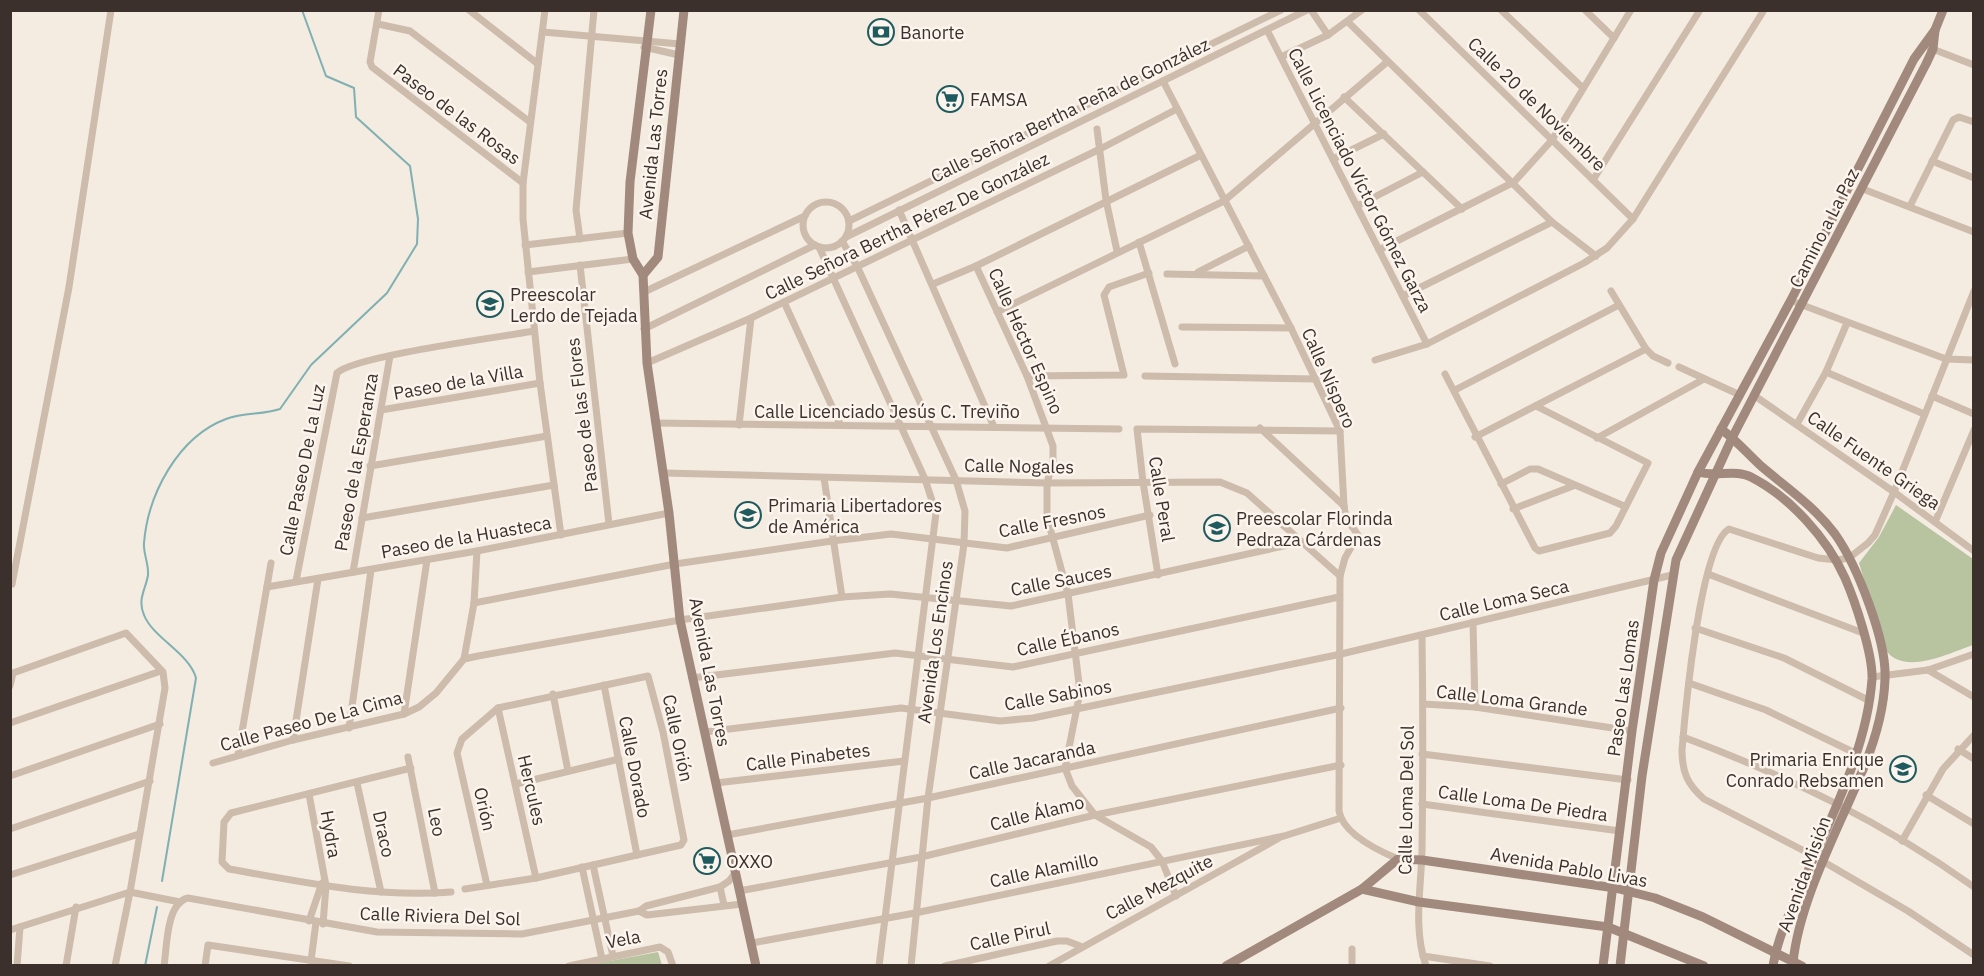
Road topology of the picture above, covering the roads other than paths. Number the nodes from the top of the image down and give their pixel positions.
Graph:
1 (111, 10) edge
2 (379, 10) edge
3 (469, 10) edge
4 (545, 10) edge
5 (594, 10) edge
6 (651, 10) edge
7 (684, 10) edge
8 (1281, 10) edge
9 (1309, 10) edge
10 (1362, 10) edge
11 (1419, 10) edge
12 (1501, 10) edge
13 (1585, 10) edge
14 (1631, 10) edge
15 (1700, 10) edge
16 (1764, 10) edge
17 (1944, 10) edge
18 (1348, 22) junction
19 (378, 24) junction
20 (1267, 30) junction
21 (1935, 30) junction
22 (543, 33) junction
23 (1328, 35) junction
24 (591, 38) junction
25 (1226, 38) junction
26 (1614, 38) junction
27 (647, 44) junction
28 (680, 44) junction
29 (1922, 45) junction
30 (1230, 48) junction
31 (1933, 49) junction
32 (679, 56) junction
33 (1281, 57) junction
34 (1387, 62) junction
35 (538, 64) junction
36 (1974, 65) edge
37 (1163, 81) junction
38 (1583, 88) junction
39 (1344, 97) junction
40 (1177, 109) junction
41 (530, 122) junction
42 (1314, 122) junction
43 (1974, 122) edge
44 (1097, 129) dead end
45 (1384, 134) junction
46 (1552, 140) junction
47 (1100, 149) junction
48 (1201, 155) junction
49 (1333, 159) junction
50 (1932, 161) junction
51 (1423, 172) junction
52 (1974, 178) edge
53 (1593, 180) junction
54 (1514, 182) junction
55 (523, 183) junction
56 (1863, 189) junction
57 (1106, 200) junction
58 (1224, 201) junction
59 (1357, 206) junction
60 (1910, 206) junction
61 (1462, 209) junction
62 (899, 210) junction
63 (805, 216) junction
64 (1633, 219) junction
65 (849, 221) junction
66 (1552, 222) junction
67 (1831, 222) junction
68 (1843, 227) junction
69 (1974, 232) edge
70 (628, 233) junction
71 (912, 238) junction
72 (580, 239) junction
73 (844, 239) junction
74 (1139, 242) junction
75 (525, 245) junction
76 (817, 246) junction
77 (1249, 246) junction
78 (1379, 250) junction
79 (1117, 251) junction
80 (1596, 256) junction
81 (633, 259) junction
82 (580, 266) junction
83 (857, 266) junction
84 (976, 266) junction
85 (528, 272) junction
86 (1149, 273) junction
87 (1196, 273) junction
88 (1167, 274) dead end
89 (643, 275) junction
90 (1264, 276) junction
91 (833, 277) junction
92 (933, 284) junction
93 (1611, 291) dead end
94 (1974, 291) edge
95 (644, 292) junction
96 (1403, 296) junction
97 (1791, 300) junction
98 (784, 302) junction
99 (1619, 305) junction
100 (1803, 305) junction
101 (998, 312) junction
102 (751, 318) junction
103 (1847, 323) junction
104 (1182, 327) dead end
105 (1291, 328) junction
106 (644, 329) junction
107 (534, 331) junction
108 (1427, 344) junction
109 (1646, 349) junction
110 (390, 356) junction
111 (1946, 359) junction
112 (1375, 360) dead end
113 (1974, 360) edge
114 (648, 363) junction
115 (1668, 363) dead end
116 (1176, 364) dead end
117 (1679, 367) dead end
118 (1826, 372) junction
119 (1445, 374) dead end
120 (1027, 376) junction
121 (1144, 376) dead end
122 (1316, 379) junction
123 (1704, 379) junction
124 (540, 384) junction
125 (1455, 390) junction
126 (1740, 395) junction
127 (1755, 396) junction
128 (1932, 396) junction
129 (1536, 406) junction
130 (1734, 406) junction
131 (381, 410) junction
132 (1746, 413) junction
133 (1924, 414) junction
134 (1974, 414) edge
135 (655, 423) junction
136 (840, 424) junction
137 (1797, 424) junction
138 (739, 425) junction
139 (899, 426) junction
140 (931, 426) junction
141 (994, 427) junction
142 (1048, 428) junction
143 (1260, 428) junction
144 (1119, 429) dead end
145 (1721, 429) junction
146 (1974, 430) edge
147 (1340, 432) junction
148 (547, 436) junction
149 (1475, 437) junction
150 (1597, 438) junction
151 (1732, 438) junction
152 (370, 466) junction
153 (1698, 472) junction
154 (664, 473) junction
155 (1713, 476) junction
156 (824, 478) junction
157 (925, 479) junction
158 (956, 480) junction
159 (1143, 482) junction
160 (1047, 483) junction
161 (1501, 484) junction
162 (554, 485) junction
163 (1573, 486) junction
164 (1894, 492) junction
165 (1344, 506) junction
166 (1624, 506) junction
167 (1514, 509) junction
168 (669, 513) junction
169 (1150, 515) junction
170 (362, 518) junction
171 (1935, 522) junction
172 (609, 524) junction
173 (561, 535) junction
174 (1052, 539) junction
175 (934, 540) junction
176 (832, 541) junction
177 (1302, 542) junction
178 (964, 544) junction
179 (477, 551) junction
180 (1974, 551) edge
181 (1849, 558) junction
182 (427, 560) junction
183 (1837, 560) junction
184 (271, 563) dead end
185 (675, 564) junction
186 (371, 570) junction
187 (353, 573) junction
188 (1672, 574) junction
189 (1708, 574) junction
190 (1158, 575) junction
191 (1340, 576) junction
192 (318, 579) junction
193 (1654, 580) junction
194 (296, 581) junction
195 (12, 584) edge
196 (267, 587) junction
197 (1068, 594) junction
198 (842, 597) junction
199 (1339, 597) junction
200 (927, 598) junction
201 (955, 602) junction
202 (474, 603) junction
203 (680, 620) junction
204 (1473, 622) junction
205 (1695, 628) junction
206 (1863, 633) junction
207 (1422, 635) junction
208 (1075, 652) junction
209 (918, 654) junction
210 (1341, 654) junction
211 (1974, 654) edge
212 (464, 659) junction
213 (947, 660) junction
214 (1928, 670) junction
215 (161, 671) junction
216 (1872, 677) junction
217 (1886, 677) junction
218 (692, 678) junction
219 (1689, 683) junction
220 (604, 685) junction
221 (10, 686) edge
222 (553, 694) junction
223 (1974, 697) edge
224 (1868, 700) junction
225 (1423, 704) junction
226 (1475, 707) junction
227 (498, 708) junction
228 (1341, 708) junction
229 (912, 709) junction
230 (1077, 709) junction
231 (404, 714) junction
232 (940, 715) junction
233 (10, 723) edge
234 (160, 724) junction
235 (349, 728) junction
236 (1632, 731) junction
237 (705, 732) junction
238 (1974, 735) edge
239 (1683, 737) junction
240 (462, 739) joint
241 (293, 740) junction
242 (1958, 749) junction
243 (1855, 753) junction
244 (1422, 754) junction
245 (237, 755) junction
246 (408, 757) dead end
247 (619, 759) junction
248 (1974, 759) edge
249 (904, 761) junction
250 (213, 763) dead end
251 (1341, 765) junction
252 (411, 768) junction
253 (1065, 768) junction
254 (568, 771) junction
255 (10, 776) edge
256 (1628, 780) junction
257 (150, 781) junction
258 (357, 783) junction
259 (716, 783) junction
260 (516, 784) junction
261 (309, 794) junction
262 (1926, 795) junction
263 (928, 798) junction
264 (1838, 802) junction
265 (900, 804) junction
266 (1422, 804) junction
267 (1847, 807) junction
268 (1095, 815) junction
269 (1341, 818) junction
270 (1974, 824) edge
271 (10, 829) edge
272 (1620, 831) junction
273 (139, 834) junction
274 (727, 835) junction
275 (1284, 836) junction
276 (1902, 841) junction
277 (637, 855) junction
278 (1814, 856) junction
279 (921, 857) junction
280 (1398, 859) junction
281 (1422, 860) junction
282 (893, 861) junction
283 (1162, 861) junction
284 (1824, 862) junction
285 (593, 866) junction
286 (582, 867) junction
287 (735, 873) junction
288 (10, 875) edge
289 (536, 878) junction
290 (323, 884) junction
291 (487, 885) junction
292 (720, 887) junction
293 (1974, 887) edge
294 (1615, 888) junction
295 (465, 889) dead end
296 (1362, 889) junction
297 (599, 890) junction
298 (739, 891) junction
299 (1629, 891) junction
300 (130, 892) junction
301 (381, 892) junction
302 (451, 892) dead end
303 (435, 893) junction
304 (588, 893) junction
305 (686, 896) junction
306 (1176, 896) junction
307 (180, 902) junction
308 (1419, 902) junction
309 (742, 904) junction
310 (724, 905) junction
311 (76, 907) junction
312 (688, 909) junction
313 (639, 911) junction
314 (915, 913) junction
315 (886, 917) junction
316 (606, 919) junction
317 (594, 921) junction
318 (316, 922) junction
319 (20, 927) junction
320 (1608, 927) junction
321 (10, 930) edge
322 (1625, 933) junction
323 (752, 943) junction
324 (1080, 946) junction
325 (1352, 949) dead end
326 (1776, 952) junction
327 (1974, 955) edge
328 (613, 956) junction
329 (1423, 956) junction
330 (602, 959) junction
331 (311, 961) junction
332 (1793, 963) edge
333 (17, 966) edge
334 (66, 966) edge
335 (115, 966) edge
336 (164, 966) edge
337 (206, 966) edge
338 (349, 966) edge
339 (569, 966) edge
340 (673, 966) edge
341 (756, 966) edge
342 (879, 966) edge
343 (911, 966) edge
344 (945, 966) edge
345 (1049, 966) edge
346 (1226, 966) edge
347 (1352, 966) edge
348 (1426, 966) edge
349 (1490, 966) edge
350 (1603, 966) edge
351 (1620, 966) edge
352 (1704, 966) edge
353 (1773, 966) edge
354 (1802, 966) edge

1 - 195 street
2 - 19 street
3 - 35 street
4 - 22 street
5 - 24 street
6 - 27 street, Avenida Las Torres
7 - 28 street, Avenida Las Torres
8 - 25 street, Calle Señora Bertha Peña de González
9 - 20 street, Calle Señora Bertha Peña de González
9 - 23 street
10 - 18 street
11 - 46 street, Calle 20 de Noviembre
12 - 38 street
13 - 26 street
14 - 26 street
15 - 53 street
16 - 64 street
17 - 21 street, Camino a La Paz
18 - 23 street
18 - 34 street
19 - 41 street
19 - 55 street, Paseo de las Rosas
20 - 30 street, Calle Señora Bertha Peña de González
20 - 33 street, Calle Licenciado Víctor Gómez Garza
21 - 29 street, Camino a La Paz
21 - 31 street, Camino a La Paz
22 - 24 street
22 - 35 street
23 - 33 street
24 - 27 street
24 - 72 street
25 - 30 street
25 - 65 street, Calle Señora Bertha Peña de González
26 - 38 street
27 - 28 street
27 - 32 street
27 - 70 street, Avenida Las Torres
28 - 32 street, Avenida Las Torres
29 - 31 street
29 - 67 street, Camino a La Paz
30 - 37 street, Calle Señora Bertha Peña de González
31 - 36 street
31 - 56 street, Camino a La Paz
32 - 89 street, Avenida Las Torres
33 - 42 street, Calle Licenciado Víctor Gómez Garza
34 - 39 street
34 - 54 street
35 - 41 street
37 - 40 street, Calle Níspero
37 - 62 street, Calle Señora Bertha Peña de González
38 - 46 street
39 - 42 street
39 - 45 street
40 - 47 street, Calle Señora Bertha Pérez De González
40 - 48 street, Calle Níspero
41 - 55 street
42 - 49 street, Calle Licenciado Víctor Gómez Garza
42 - 58 street
43 - 50 street
44 - 47 street
45 - 49 street
45 - 51 street
46 - 53 street, Calle 20 de Noviembre
46 - 54 street
47 - 57 street
47 - 71 street, Calle Señora Bertha Pérez De González
48 - 57 street
48 - 58 street, Calle Níspero
49 - 59 street, Calle Licenciado Víctor Gómez Garza
50 - 52 street
50 - 60 street
51 - 59 street
51 - 61 street
53 - 64 street, Calle 20 de Noviembre
54 - 61 street
54 - 66 street
55 - 75 street
56 - 60 street
56 - 68 street, Camino a La Paz
57 - 79 street
57 - 84 street
58 - 74 street
58 - 77 street, Calle Níspero
59 - 78 street, Calle Licenciado Víctor Gómez Garza
60 - 69 street
61 - 78 street
62 - 71 street
62 - 73 street, Calle Señora Bertha Peña de González
63 - 65 street
63 - 76 street
63 - 95 street
64 - 80 street
65 - 73 street
66 - 80 street
66 - 96 street
67 - 68 street
67 - 97 street, Camino a La Paz
68 - 100 street, Camino a La Paz
70 - 72 street
70 - 81 street, Avenida Las Torres
71 - 83 street, Calle Señora Bertha Pérez De González
71 - 92 street
72 - 75 street
73 - 76 street
73 - 83 street, Avenida Los Encinos
74 - 79 street
74 - 86 street
75 - 85 street
76 - 91 street, Avenida Los Encinos
76 - 106 street
77 - 87 street
77 - 90 street, Calle Níspero
78 - 96 street, Calle Licenciado Víctor Gómez Garza
79 - 101 street
80 - 108 street
81 - 82 street
81 - 89 street, Avenida Las Torres
82 - 85 street
82 - 172 street, Paseo de las Flores
83 - 91 street, Calle Señora Bertha Pérez De González
83 - 140 street, Avenida Los Encinos
84 - 92 street
84 - 101 street, Calle Héctor Espino
85 - 107 street
86 - 116 street
86 - 120 street
87 - 88 street
87 - 90 street
89 - 95 street, Avenida Las Torres
90 - 105 street, Calle Níspero
91 - 98 street, Calle Señora Bertha Pérez De González
91 - 139 street, Avenida Los Encinos
92 - 141 street
93 - 99 street
94 - 111 street
95 - 106 street, Avenida Las Torres
96 - 108 street, Calle Licenciado Víctor Gómez Garza
97 - 100 street
97 - 126 street, Camino a La Paz
98 - 102 street, Calle Señora Bertha Pérez De González
98 - 136 street
99 - 109 street
99 - 125 street
100 - 103 street
100 - 127 street, Camino a La Paz
101 - 120 street, Calle Héctor Espino
102 - 114 street, Calle Señora Bertha Pérez De González
102 - 138 street
103 - 111 street
103 - 118 street
104 - 105 street
105 - 122 street, Calle Níspero
106 - 114 street, Avenida Las Torres
107 - 110 street
107 - 124 street
108 - 112 street
109 - 115 street
109 - 129 street
110 - 131 street, Paseo de la Esperanza
110 - 194 street, Calle Paseo De La Luz
111 - 113 street
111 - 128 street
114 - 135 street, Avenida Las Torres
117 - 123 street
118 - 133 street
118 - 137 street
119 - 125 street
120 - 142 street, Calle Héctor Espino
121 - 122 street
122 - 147 street, Calle Níspero
123 - 126 street
123 - 150 street
124 - 131 street, Paseo de la Villa
124 - 148 street
125 - 149 street
126 - 130 street, Camino a La Paz
127 - 132 street, Camino a La Paz
127 - 137 street, Calle Fuente Griega
128 - 133 street
128 - 134 street
129 - 149 street
129 - 150 street
130 - 132 street
130 - 145 street, Camino a La Paz
131 - 152 street, Paseo de la Esperanza
132 - 151 street, Camino a La Paz
133 - 164 street
135 - 138 street, Calle Licenciado Jesús C. Treviño
135 - 154 street, Avenida Las Torres
136 - 138 street, Calle Licenciado Jesús C. Treviño
136 - 139 street, Calle Licenciado Jesús C. Treviño
137 - 164 street, Calle Fuente Griega
139 - 140 street, Calle Licenciado Jesús C. Treviño
139 - 157 street, Avenida Los Encinos
140 - 141 street, Calle Licenciado Jesús C. Treviño
140 - 158 street, Avenida Los Encinos
141 - 142 street, Calle Licenciado Jesús C. Treviño
142 - 144 street, Calle Licenciado Jesús C. Treviño
142 - 160 street, Calle Héctor Espino
143 - 147 street
143 - 159 street, Calle Peral
143 - 165 street
145 - 151 street, Avenida Misión
145 - 153 street, Paseo Las Lomas
146 - 171 street
147 - 165 street, Calle Níspero
148 - 152 street
148 - 162 street
149 - 161 street
150 - 166 street
151 - 155 street, Camino a La Paz
151 - 181 street, Avenida Misión
152 - 170 street, Paseo de la Esperanza
153 - 155 street, Avenida Misión
153 - 193 street, Paseo Las Lomas
154 - 156 street, Calle Nogales
154 - 168 street, Avenida Las Torres
155 - 183 street, Avenida Misión
155 - 188 street, Camino a La Paz
156 - 157 street, Calle Nogales
156 - 176 street
157 - 158 street, Calle Nogales
157 - 175 street, Avenida Los Encinos
158 - 160 street, Calle Nogales
158 - 178 street, Avenida Los Encinos
159 - 160 street, Calle Nogales
159 - 169 street, Calle Peral
159 - 177 street, Calle Nogales
160 - 174 street, Calle Héctor Espino
161 - 163 street
161 - 167 street
162 - 170 street
162 - 173 street
163 - 166 street
163 - 167 street
164 - 171 street, Calle Fuente Griega
164 - 181 street
165 - 191 street, Calle Níspero
166 - 167 street
168 - 172 street, Paseo de la Huasteca
168 - 185 street, Avenida Las Torres
169 - 174 street, Calle Fresnos
169 - 190 street, Calle Peral
170 - 187 street, Paseo de la Esperanza
171 - 180 street, Calle Fuente Griega
172 - 173 street, Paseo de la Huasteca
173 - 179 street, Paseo de la Huasteca
174 - 178 street, Calle Fresnos
174 - 197 street, Calle Héctor Espino
175 - 176 street, Calle Fresnos
175 - 178 street, Calle Fresnos
175 - 200 street, Avenida Los Encinos
176 - 185 street, Calle Fresnos
176 - 198 street
177 - 190 street, Calle Sauces
177 - 191 street, Calle Nogales
178 - 201 street, Avenida Los Encinos
179 - 182 street, Paseo de la Huasteca
179 - 202 street
181 - 183 street
181 - 217 street, Avenida Misión
182 - 186 street, Paseo de la Huasteca
182 - 231 street
183 - 189 street
183 - 206 street, Avenida Misión
184 - 196 street
185 - 202 street, Calle Fresnos
185 - 203 street, Avenida Las Torres
186 - 187 street, Paseo de la Huasteca
186 - 235 street
187 - 192 street, Paseo de la Huasteca
188 - 193 street, Calle Loma Seca
188 - 299 street, Camino a La Paz
189 - 205 street
189 - 206 street
190 - 197 street, Calle Sauces
191 - 199 street, Calle Níspero
192 - 194 street, Paseo de la Huasteca
192 - 241 street
193 - 204 street, Calle Loma Seca
193 - 236 street, Paseo Las Lomas
194 - 196 street, Paseo de la Huasteca
196 - 245 street
197 - 201 street, Calle Sauces
197 - 208 street, Calle Héctor Espino
198 - 200 street, Calle Sauces
198 - 203 street, Calle Sauces
199 - 208 street, Calle Ébanos
199 - 210 street, Calle Níspero
200 - 201 street, Calle Sauces
200 - 209 street, Avenida Los Encinos
201 - 213 street, Avenida Los Encinos
202 - 212 street
203 - 212 street
203 - 218 street, Avenida Las Torres
204 - 207 street, Calle Loma Seca
204 - 226 street
205 - 219 street
205 - 224 street
206 - 216 street, Avenida Misión
207 - 210 street, Calle Loma Seca
207 - 225 street, Calle Loma Del Sol
208 - 213 street, Calle Ébanos
208 - 230 street, Calle Héctor Espino
209 - 213 street, Calle Ébanos
209 - 218 street, Calle Ébanos
209 - 229 street, Avenida Los Encinos
210 - 228 street, Calle Níspero
210 - 230 street, Calle Sabinos
211 - 214 street
212 - 231 street, Calle Paseo De La Cima
213 - 232 street, Avenida Los Encinos
214 - 217 street
214 - 223 street
215 - 221 street
215 - 233 street
215 - 234 street
216 - 217 street
216 - 224 street, Avenida Misión
217 - 267 street, Avenida Misión
218 - 237 street, Avenida Las Torres
219 - 239 street
219 - 243 street
220 - 222 street, Calle Orión
220 - 247 street, Calle Dorado
220 - 277 street, Calle Orión
222 - 227 street, Calle Orión
222 - 254 street
224 - 243 street, Avenida Misión
225 - 226 street, Calle Loma Grande
225 - 244 street, Calle Loma Del Sol
226 - 236 street, Calle Loma Grande
227 - 240 street, Calle Orión
227 - 260 street, Hercules
228 - 251 street, Calle Níspero
228 - 253 street, Calle Jacaranda
229 - 232 street, Calle Sabinos
229 - 237 street, Calle Sabinos
229 - 249 street, Avenida Los Encinos
230 - 232 street, Calle Sabinos
230 - 253 street, Calle Héctor Espino
231 - 235 street, Calle Paseo De La Cima
232 - 263 street, Avenida Los Encinos
234 - 255 street
234 - 257 street
235 - 241 street, Calle Paseo De La Cima
236 - 256 street, Paseo Las Lomas
237 - 259 street, Avenida Las Torres
238 - 242 street
239 - 264 street
239 - 278 street
240 - 291 street, Orión
241 - 245 street, Calle Paseo De La Cima
242 - 248 street
242 - 262 street
243 - 264 street, Avenida Misión
244 - 256 street
244 - 266 street, Calle Loma Del Sol
245 - 250 street, Calle Paseo De La Cima
246 - 252 street, Leo
247 - 254 street
247 - 277 street, Calle Dorado
249 - 259 street, Calle Pinabetes
249 - 265 street, Avenida Los Encinos
251 - 268 street, Calle Álamo
251 - 269 street, Calle Níspero
252 - 258 street
252 - 303 street, Leo
253 - 263 street, Calle Jacaranda
253 - 268 street
254 - 260 street
256 - 272 street, Paseo Las Lomas
257 - 271 street
257 - 273 street
258 - 261 street
258 - 301 street, Draco
259 - 274 street, Avenida Las Torres
260 - 289 street, Hercules
261 - 290 street, Hydra
261 - 290 street
262 - 270 street
262 - 276 street
263 - 265 street, Calle Jacaranda
263 - 279 street, Avenida Los Encinos
264 - 267 street
264 - 278 street, Avenida Misión
265 - 274 street, Calle Jacaranda
265 - 282 street, Avenida Los Encinos
266 - 272 street, Calle Loma De Piedra
266 - 281 street, Calle Loma Del Sol
267 - 276 street
267 - 284 street, Avenida Misión
268 - 279 street, Calle Álamo
268 - 283 street
269 - 275 street, Calle Alamillo
269 - 280 street
272 - 294 street, Paseo Las Lomas
273 - 288 street
273 - 300 street
274 - 287 street, Avenida Las Torres
275 - 283 street, Calle Alamillo
275 - 306 street, Calle Mezquite
276 - 293 street
277 - 285 street, Calle Orión
278 - 326 street, Avenida Misión
279 - 282 street, Calle Álamo
279 - 314 street, Avenida Los Encinos
280 - 281 street, Avenida Pablo Livas
280 - 296 street
281 - 294 street, Avenida Pablo Livas
281 - 308 street, Calle Loma Del Sol
282 - 298 street, Calle Álamo
282 - 315 street, Avenida Los Encinos
283 - 306 street
283 - 314 street, Calle Alamillo
284 - 327 street
284 - 332 street, Avenida Misión
285 - 286 street, Calle Orión
285 - 297 street
286 - 289 street, Calle Orión
286 - 304 street
287 - 292 street, Calle Riviera Del Sol
287 - 298 street, Avenida Las Torres
289 - 291 street, Calle Orión
290 - 301 street
290 - 318 street, Hydra
290 - 318 street, Hydra
291 - 295 street, Calle Orión
292 - 305 street, Calle Riviera Del Sol
292 - 310 street
294 - 299 street, Avenida Pablo Livas
294 - 320 street, Paseo Las Lomas
296 - 308 street
296 - 346 street
297 - 304 street
297 - 316 street
298 - 309 street, Avenida Las Torres
299 - 322 street, Camino a La Paz
299 - 326 street, Avenida Pablo Livas
300 - 307 street, Calle Riviera Del Sol
300 - 311 street
300 - 335 street
301 - 303 street
302 - 303 street
304 - 317 street
305 - 312 street
305 - 313 street, Calle Riviera Del Sol
306 - 324 street, Calle Mezquite
307 - 318 street, Calle Riviera Del Sol
307 - 336 street
308 - 320 street
308 - 329 street, Calle Loma Del Sol
309 - 310 street, Calle Riviera Del Sol
309 - 323 street, Avenida Las Torres
310 - 312 street, Calle Riviera Del Sol
311 - 319 street
311 - 334 street
312 - 313 street, Calle Riviera Del Sol
313 - 316 street, Calle Riviera Del Sol
314 - 315 street, Calle Alamillo
314 - 343 street, Avenida Los Encinos
315 - 323 street, Calle Alamillo
315 - 342 street, Avenida Los Encinos
316 - 317 street, Calle Riviera Del Sol
316 - 328 street
317 - 318 street, Calle Riviera Del Sol
317 - 330 street
318 - 331 street
319 - 321 street
319 - 333 street
320 - 322 street
320 - 350 street, Paseo Las Lomas
322 - 351 street, Camino a La Paz
322 - 352 street
323 - 341 street, Avenida Las Torres
324 - 344 street, Calle Pirul
324 - 345 street, Calle Mezquite
325 - 347 street
326 - 332 street, Avenida Pablo Livas
326 - 353 street, Avenida Misión
328 - 330 street, Vela
328 - 340 street, Vela
329 - 348 street, Calle Loma Del Sol
329 - 349 street
330 - 339 street, Vela
331 - 337 street
331 - 338 street
332 - 354 street, Avenida Pablo Livas

